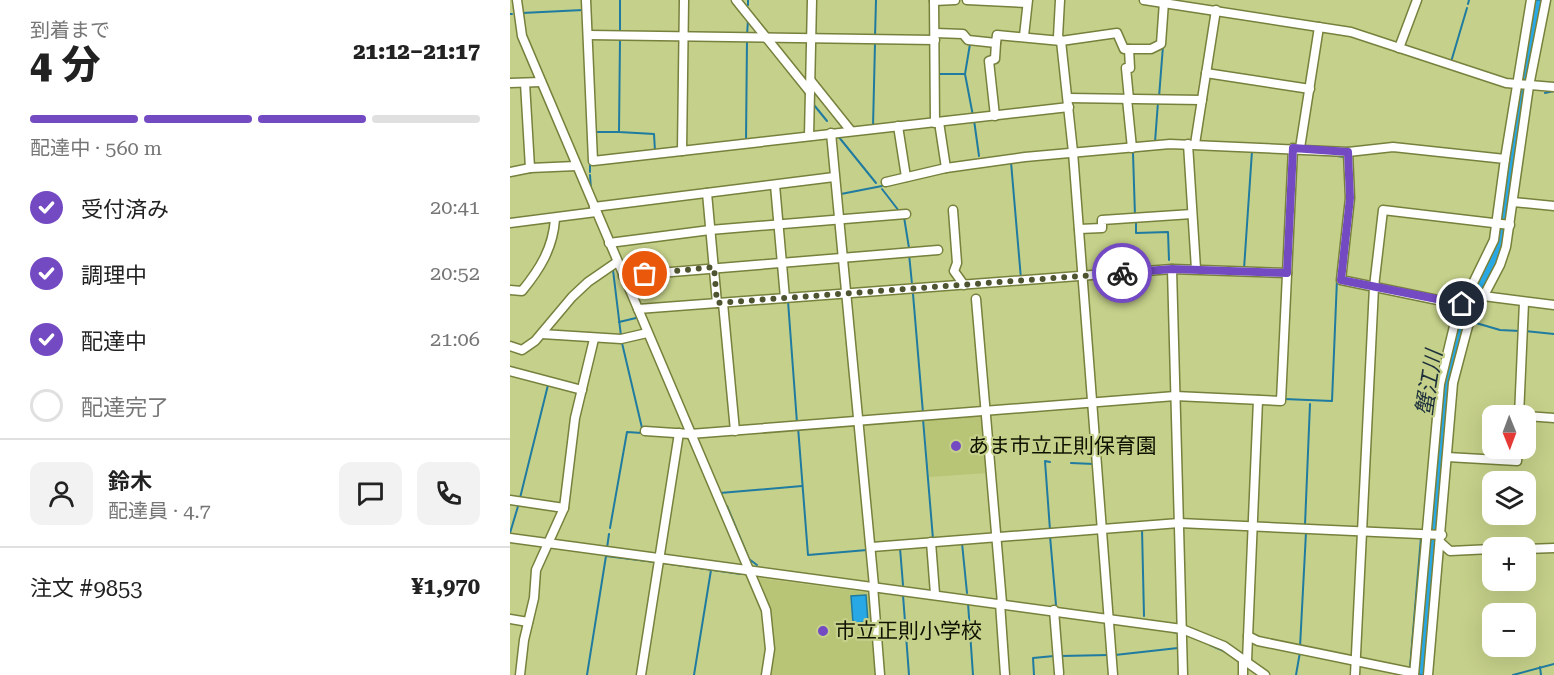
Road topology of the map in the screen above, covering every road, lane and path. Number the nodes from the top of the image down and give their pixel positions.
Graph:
1 (517, 0) edge
2 (586, 0) edge
3 (684, 0) edge
4 (736, 0) edge
5 (812, 0) edge
6 (955, 0) edge
7 (967, 0) edge
8 (1059, 0) edge
9 (1144, 0) edge
10 (1417, 0) edge
11 (1531, 0) edge
12 (1546, 0) edge
13 (934, 1) edge
14 (1027, 2) edge
15 (1164, 2) junction
16 (1190, 3) edge
17 (1216, 10) junction
18 (514, 11) edge
19 (1319, 27) junction
20 (588, 36) junction
21 (1024, 36) junction
22 (683, 37) junction
23 (935, 37) junction
24 (767, 38) junction
25 (812, 39) junction
26 (1061, 40) junction
27 (996, 43) junction
28 (1399, 48) junction
29 (1129, 49) junction
30 (1206, 73) junction
31 (811, 81) junction
32 (541, 82) junction
33 (510, 83) edge
34 (525, 83) junction
35 (1515, 83) junction
36 (1529, 86) junction
37 (1554, 87) edge
38 (1310, 89) junction
39 (810, 92) junction
40 (1068, 98) junction
41 (1128, 99) junction
42 (1202, 100) junction
43 (1069, 107) junction
44 (995, 116) junction
45 (937, 122) junction
46 (898, 126) junction
47 (851, 131) junction
48 (831, 134) junction
49 (809, 136) junction
50 (1191, 144) junction
51 (1132, 148) junction
52 (1297, 148) junction
53 (682, 151) junction
54 (1073, 152) junction
55 (1348, 152) junction
56 (1505, 159) junction
57 (576, 166) junction
58 (530, 168) junction
59 (946, 168) junction
60 (510, 172) edge
61 (834, 177) junction
62 (906, 177) junction
63 (886, 182) dead end
64 (774, 185) junction
65 (707, 193) junction
66 (1513, 202) junction
67 (1554, 206) edge
68 (595, 210) junction
69 (953, 210) dead end
70 (906, 214) dead end
71 (1192, 214) junction
72 (840, 218) junction
73 (555, 219) junction
74 (510, 223) edge
75 (1497, 223) junction
76 (778, 224) junction
77 (1509, 224) junction
78 (1079, 229) junction
79 (710, 230) junction
80 (609, 243) junction
81 (938, 250) dead end
82 (843, 256) junction
83 (781, 261) junction
84 (617, 262) junction
85 (714, 267) junction
86 (1172, 269) junction
87 (1196, 269) junction
88 (1287, 273) junction
89 (623, 276) junction
90 (1083, 276) junction
91 (964, 285) junction
92 (1374, 286) junction
93 (510, 290) edge
94 (847, 293) junction
95 (1484, 296) junction
96 (784, 298) junction
97 (976, 299) dead end
98 (720, 303) junction
99 (1524, 303) junction
100 (1462, 304) junction
101 (1554, 304) edge
102 (638, 309) junction
103 (648, 333) junction
104 (542, 334) junction
105 (594, 339) junction
106 (510, 346) edge
107 (510, 371) edge
108 (582, 390) junction
109 (1175, 396) junction
110 (1258, 400) junction
111 (1092, 402) junction
112 (1519, 405) edge
113 (985, 411) junction
114 (1536, 417) edge
115 (1554, 418) edge
116 (859, 421) junction
117 (645, 431) dead end
118 (735, 431) junction
119 (679, 433) junction
120 (690, 434) junction
121 (1447, 457) junction
122 (1482, 459) edge
123 (1482, 459) edge
124 (1517, 459) edge
125 (510, 500) edge
126 (564, 508) junction
127 (1179, 523) junction
128 (1252, 525) junction
129 (1103, 529) junction
130 (1362, 531) junction
131 (1427, 534) junction
132 (996, 537) junction
133 (1440, 537) junction
134 (510, 538) edge
135 (931, 542) junction
136 (547, 543) junction
137 (872, 547) junction
138 (1554, 548) edge
139 (1482, 549) edge
140 (1536, 549) edge
141 (659, 558) junction
142 (749, 569) junction
143 (874, 586) junction
144 (935, 594) junction
145 (1001, 603) junction
146 (1054, 610) junction
147 (1110, 618) junction
148 (510, 619) edge
149 (528, 622) junction
150 (1182, 629) junction
151 (1248, 636) junction
152 (1245, 660) junction
153 (1357, 661) junction
154 (1059, 673) dead end
155 (1414, 674) edge
156 (520, 675) edge
157 (641, 675) edge
158 (766, 675) edge
159 (880, 675) edge
160 (1005, 675) edge
161 (1113, 675) edge
162 (1183, 675) edge
163 (1242, 675) edge
164 (1265, 675) edge
165 (1354, 675) edge
166 (1428, 675) edge

1 - 18 street
2 - 20 street
3 - 22 street
4 - 24 street
5 - 25 street
6 - 13 street
7 - 14 street
8 - 26 street
9 - 15 street
10 - 28 street
11 - 35 street
12 - 36 street
13 - 23 street
14 - 21 street
15 - 16 street
15 - 29 street
16 - 17 street
17 - 19 street
17 - 30 street
18 - 32 street
19 - 28 street
19 - 38 street
20 - 22 street
20 - 53 street
21 - 26 street
21 - 27 street
22 - 24 street
22 - 53 street
23 - 25 street
23 - 27 street
23 - 45 street
24 - 25 street
24 - 39 street
25 - 31 street
26 - 29 street
26 - 40 street
27 - 44 street
28 - 35 street
29 - 41 street
30 - 38 street
30 - 42 street
31 - 39 street
31 - 47 street
32 - 34 street
32 - 57 street
33 - 34 street
34 - 58 street
35 - 36 street
35 - 56 street
36 - 37 street
36 - 66 street
38 - 52 street
39 - 49 street
40 - 41 street
40 - 43 street
41 - 42 street
41 - 51 street
42 - 50 street
43 - 44 street
43 - 54 street
44 - 45 street
45 - 46 street
45 - 59 street
46 - 47 street
46 - 62 street
47 - 48 street
48 - 49 street
48 - 61 street
49 - 53 street
50 - 51 street
50 - 52 street
50 - 71 street
51 - 54 street
52 - 55 street
52 - 88 street
54 - 59 street
54 - 78 street
55 - 56 street
55 - 92 street
56 - 75 street
57 - 58 street
57 - 68 street
58 - 60 street
59 - 62 street
61 - 64 street
61 - 72 street
62 - 63 street
64 - 65 street
64 - 76 street
65 - 68 street
65 - 79 street
66 - 67 street
66 - 77 street
68 - 73 street
68 - 80 street
69 - 91 street
70 - 72 street
71 - 78 street
71 - 87 street
72 - 76 street
72 - 82 street
73 - 74 street
73 - 93 street
75 - 77 street
75 - 92 street
75 - 100 street
76 - 79 street
76 - 83 street
77 - 95 street
78 - 90 street
79 - 80 street
79 - 85 street
80 - 84 street
81 - 82 street
82 - 83 street
82 - 94 street
83 - 85 street
83 - 96 street
84 - 89 street
84 - 104 street
85 - 89 street
85 - 98 street
86 - 87 street
86 - 90 street
86 - 109 street
87 - 88 street
88 - 110 street
89 - 102 street
90 - 91 street
90 - 111 street
91 - 94 street
92 - 100 street
92 - 130 street
94 - 96 street
94 - 116 street
95 - 99 street
95 - 121 street
96 - 98 street
97 - 113 street
98 - 102 street
98 - 118 street
99 - 101 street
99 - 112 street
100 - 131 street
102 - 103 street
103 - 105 street
103 - 120 street
104 - 105 street
104 - 106 street
105 - 108 street
107 - 108 street
108 - 126 street
109 - 110 street
109 - 111 street
109 - 127 street
110 - 128 street
111 - 113 street
111 - 129 street
113 - 116 street
113 - 132 street
114 - 115 street
116 - 118 street
116 - 137 street
117 - 119 street
118 - 120 street
119 - 120 street
119 - 141 street
120 - 142 street
121 - 123 street
121 - 133 street
122 - 124 street
125 - 126 street
126 - 136 street
127 - 128 street
127 - 129 street
127 - 150 street
128 - 130 street
128 - 151 street
129 - 132 street
129 - 147 street
130 - 131 street
130 - 153 street
131 - 133 street
131 - 155 street
132 - 135 street
132 - 145 street
133 - 139 street
133 - 166 street
134 - 136 street
135 - 137 street
135 - 144 street
136 - 141 street
136 - 149 street
137 - 143 street
138 - 140 street
141 - 142 street
141 - 157 street
142 - 143 street
142 - 158 street
143 - 144 street
143 - 159 street
144 - 145 street
145 - 146 street
145 - 160 street
146 - 147 street
146 - 154 street
147 - 150 street
147 - 161 street
148 - 149 street
149 - 156 street
150 - 152 street
150 - 162 street
151 - 152 street
151 - 153 street
152 - 163 street
152 - 164 street
153 - 155 street
153 - 165 street

